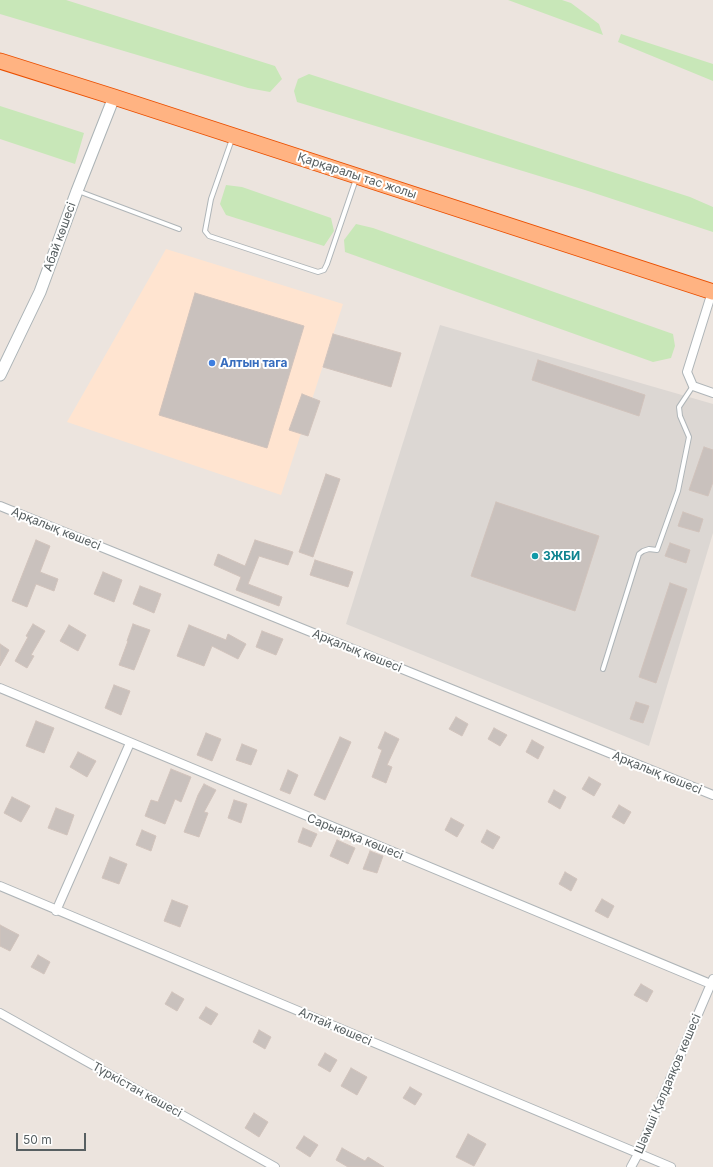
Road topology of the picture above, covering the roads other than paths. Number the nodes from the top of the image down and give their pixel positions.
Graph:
1 (0, 61) edge
2 (114, 97) junction
3 (233, 135) junction
4 (357, 177) junction
5 (77, 191) junction
6 (179, 229) dead end
7 (712, 292) edge
8 (0, 375) edge
9 (693, 386) junction
10 (713, 393) edge
11 (0, 506) edge
12 (603, 669) dead end
13 (0, 688) edge
14 (130, 743) junction
15 (713, 795) edge
16 (0, 886) edge
17 (56, 911) junction
18 (712, 983) edge
19 (0, 1013) edge
20 (638, 1154) junction
21 (275, 1167) edge
22 (631, 1167) edge
23 (671, 1167) edge

1 - 2 highway, Қарқаралы тас жолы
2 - 3 highway, Қарқаралы тас жолы
2 - 5 main road, Абай көшесі
3 - 4 highway, Қарқаралы тас жолы
3 - 4 lane
4 - 7 highway, Қарқаралы тас жолы
5 - 6 lane
5 - 8 main road, Абай көшесі
7 - 9 street
9 - 10 street
9 - 12 lane
11 - 15 street, Арқалық көшесі
13 - 14 street, Сарыарқа көшесі
14 - 17 street
14 - 18 street, Сарыарқа көшесі
16 - 17 street, Алтай көшесі
17 - 20 street, Алтай көшесі
18 - 20 street, Шәмші Қалдаяқов көшесі
19 - 21 street, Түркістан көшесі
20 - 22 street, Шәмші Қалдаяқов көшесі
20 - 23 street, Алтай көшесі

